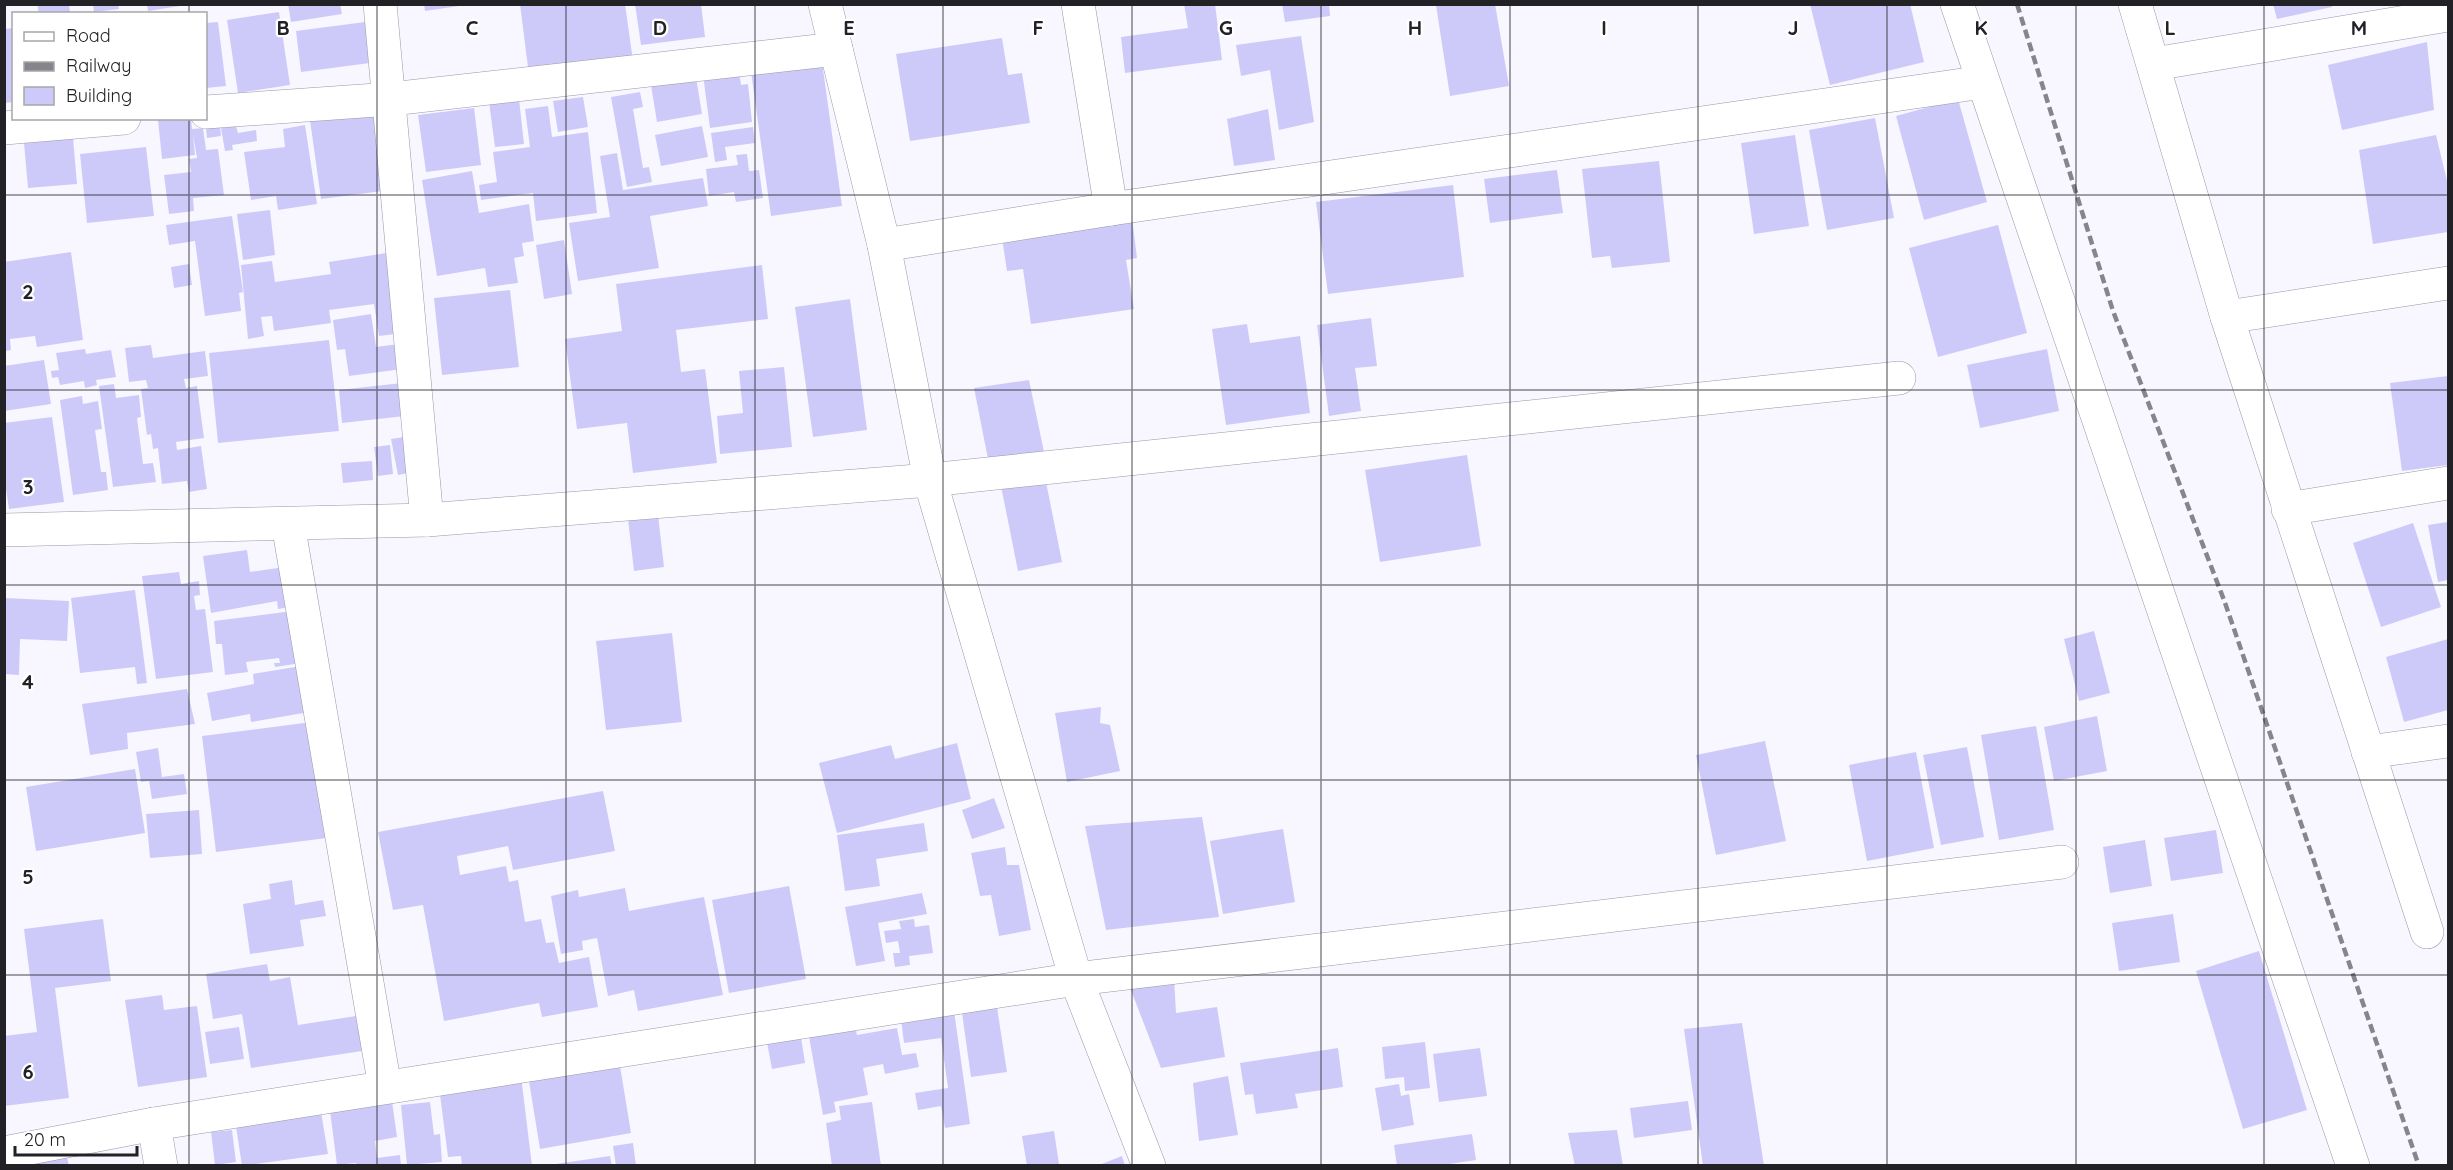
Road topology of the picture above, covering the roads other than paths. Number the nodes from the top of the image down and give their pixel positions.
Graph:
1 (380, 4) edge
2 (825, 4) edge
3 (1078, 4) edge
4 (1956, 4) edge
5 (2135, 4) edge
6 (2448, 15) edge
7 (836, 49) junction
8 (2154, 64) junction
9 (1983, 82) junction
10 (391, 99) junction
11 (207, 112) edge
12 (100, 120) edge
13 (4, 128) edge
14 (1111, 209) junction
15 (884, 246) junction
16 (2448, 283) edge
17 (2227, 317) junction
18 (1899, 378) dead end
19 (930, 480) junction
20 (2448, 483) edge
21 (2288, 510) junction
22 (427, 520) junction
23 (288, 524) junction
24 (4, 530) edge
25 (2448, 741) edge
26 (2368, 752) junction
27 (2062, 862) dead end
28 (2427, 932) dead end
29 (1076, 979) junction
30 (385, 1088) junction
31 (154, 1124) junction
32 (4, 1153) edge
33 (161, 1166) edge
34 (1149, 1166) edge
35 (2353, 1166) edge

1 - 10 street
2 - 7 street
3 - 14 street
4 - 9 street
5 - 8 street
6 - 8 street
7 - 10 street
7 - 15 street
8 - 17 street
9 - 14 street
9 - 35 street
10 - 11 street
10 - 22 street
12 - 13 street
14 - 15 street
15 - 19 street
16 - 17 street
17 - 21 street
18 - 19 street
19 - 22 street
19 - 29 street
20 - 21 street
21 - 26 street
22 - 23 street
23 - 24 street
23 - 30 street
25 - 26 street
26 - 28 street
27 - 29 street
29 - 30 street
29 - 34 street
30 - 31 street
31 - 32 street
31 - 33 street

